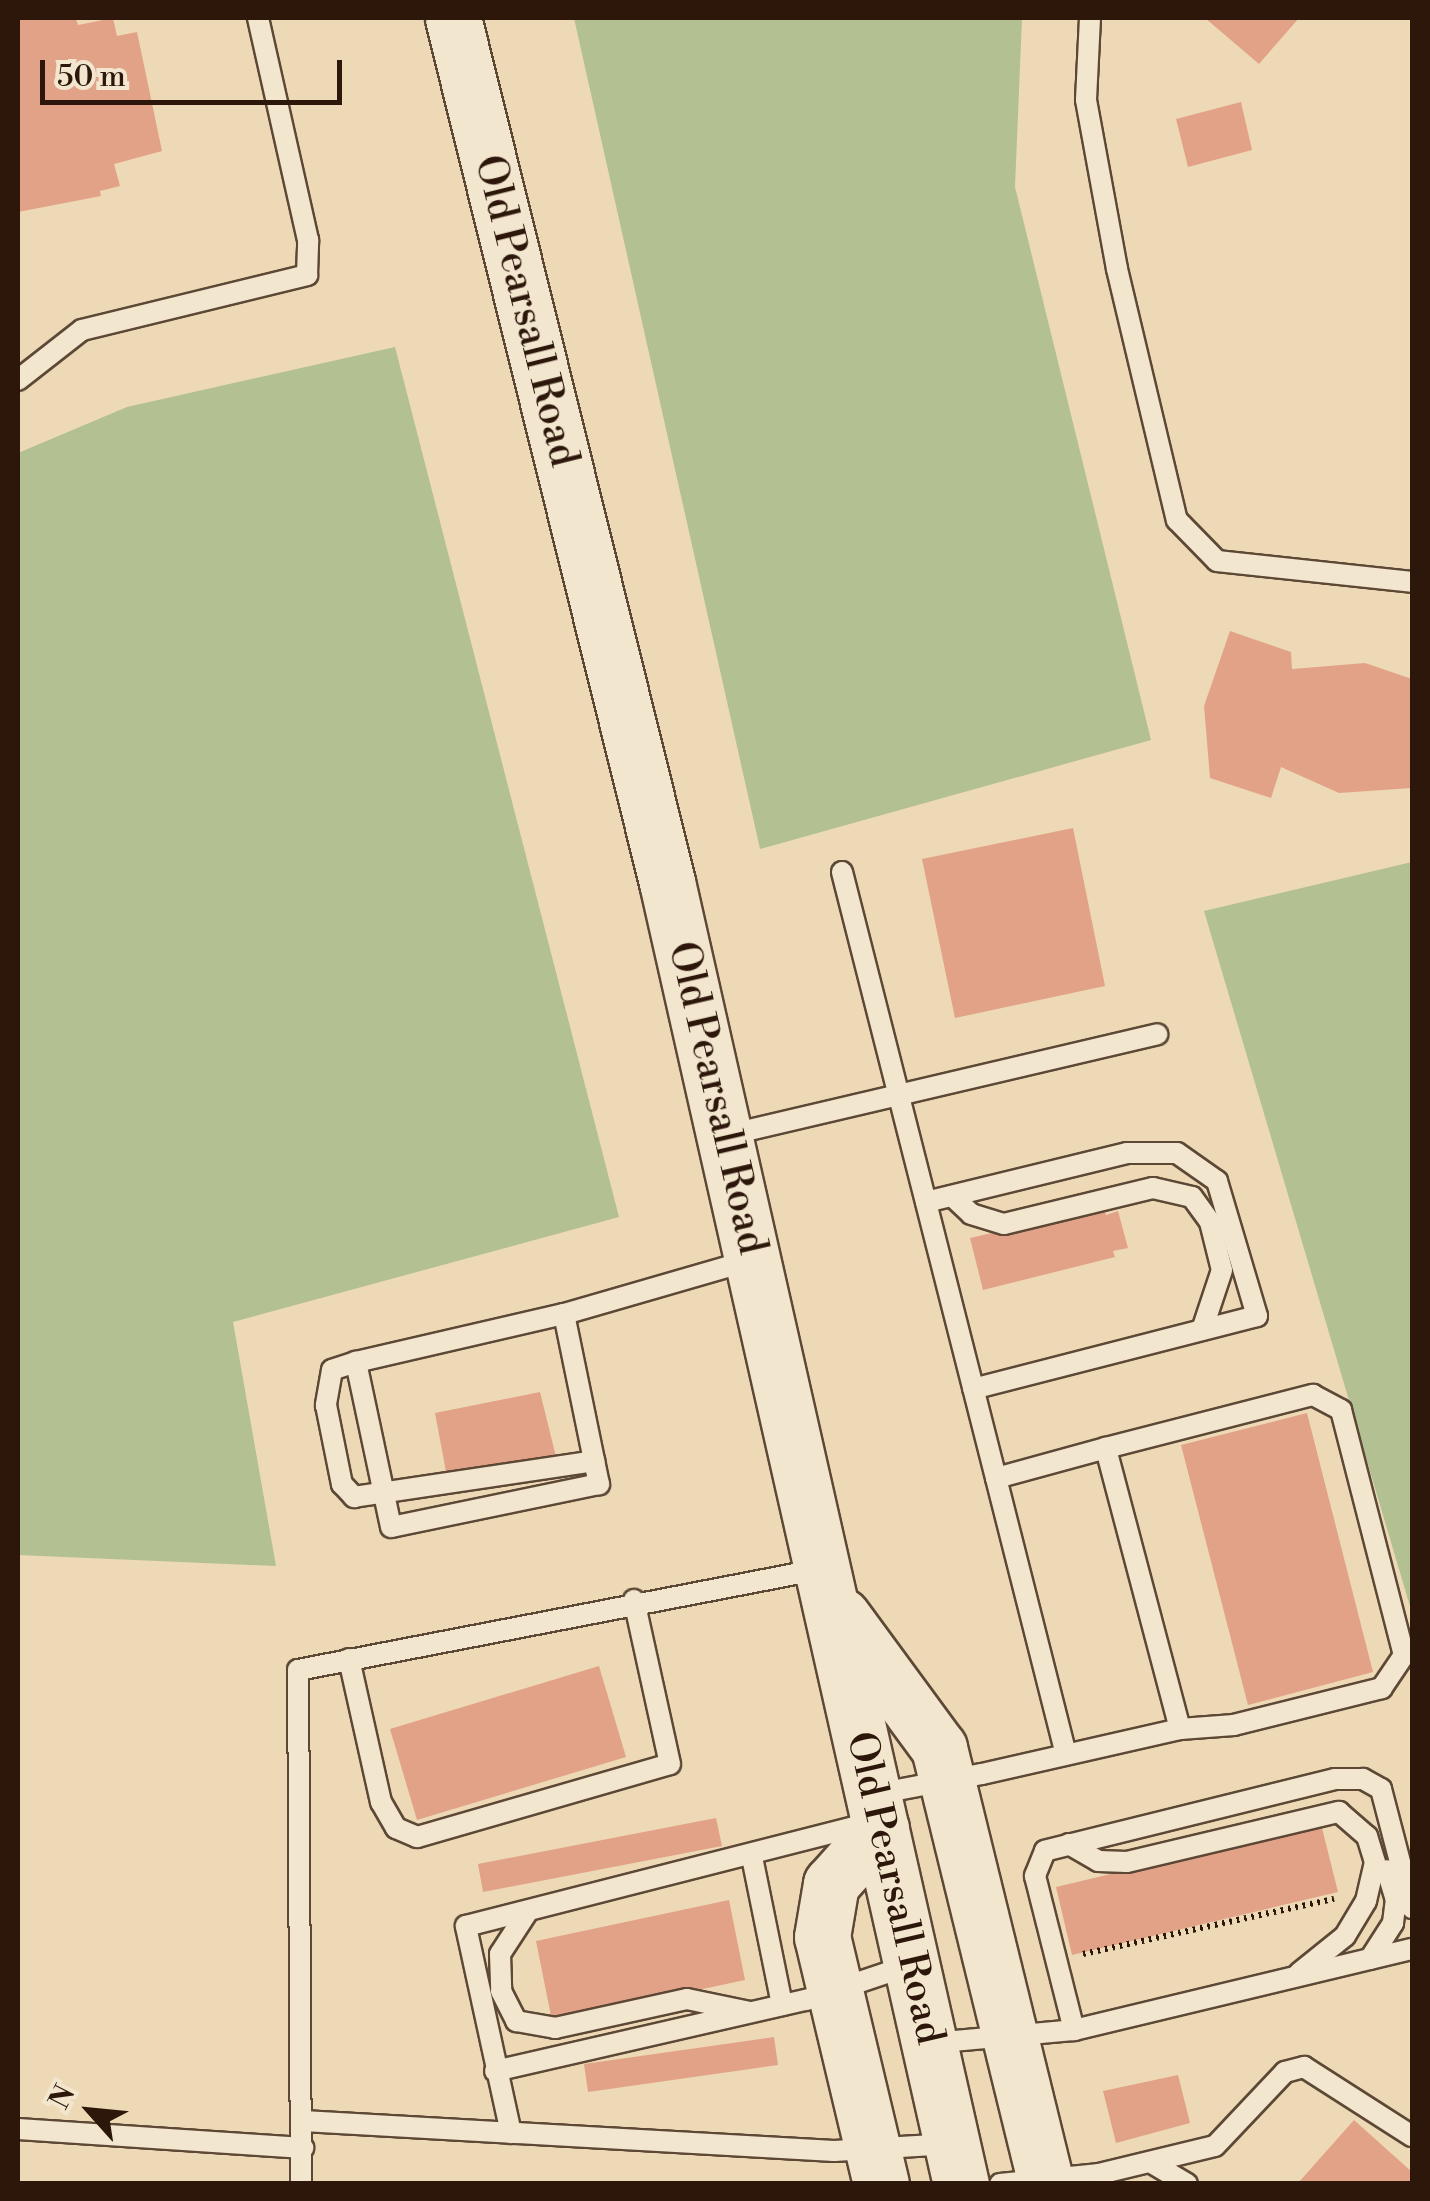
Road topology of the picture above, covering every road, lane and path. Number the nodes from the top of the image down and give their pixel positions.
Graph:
1 (258, 18) edge
2 (453, 18) edge
3 (1090, 18) edge
4 (18, 380) edge
5 (1412, 582) edge
6 (842, 872) dead end
7 (1157, 1034) dead end
8 (898, 1093) junction
9 (726, 1135) junction
10 (952, 1196) junction
11 (926, 1202) junction
12 (754, 1260) junction
13 (564, 1314) junction
14 (1202, 1330) junction
15 (356, 1362) junction
16 (973, 1389) junction
17 (1106, 1448) junction
18 (594, 1462) junction
19 (996, 1478) junction
20 (384, 1497) junction
21 (827, 1585) junction
22 (634, 1600) junction
23 (349, 1659) junction
24 (1180, 1729) junction
25 (1066, 1754) junction
26 (948, 1781) junction
27 (878, 1814) junction
28 (1068, 1844) junction
29 (1373, 1855) junction
30 (752, 1857) junction
31 (1351, 1895) dead end
32 (1412, 1908) edge
33 (528, 1911) junction
34 (1412, 1949) edge
35 (1068, 1957) dead end
36 (1370, 1959) junction
37 (912, 1964) junction
38 (1294, 1978) junction
39 (834, 1990) junction
40 (782, 2005) junction
41 (749, 2012) junction
42 (1074, 2030) junction
43 (1010, 2036) junction
44 (930, 2043) junction
45 (496, 2070) junction
46 (303, 2121) junction
47 (18, 2129) edge
48 (511, 2132) junction
49 (1412, 2136) edge
50 (303, 2148) junction
51 (1150, 2162) junction
52 (956, 2164) edge
53 (877, 2166) edge
54 (1030, 2182) edge
55 (302, 2184) edge
56 (1151, 2184) edge
57 (1187, 2184) edge

1 - 4 lane
2 - 9 main road, Old Pearsall Road
3 - 5 lane
6 - 8 lane
7 - 8 lane
8 - 9 lane
8 - 11 lane
9 - 12 main road, Old Pearsall Road
10 - 11 lane
10 - 14 lane
10 - 14 lane
11 - 16 lane
12 - 13 lane
12 - 21 main road, Old Pearsall Road
13 - 15 lane
13 - 18 lane
14 - 16 lane
15 - 20 lane
15 - 20 lane
16 - 19 lane
17 - 19 lane
17 - 24 lane
17 - 24 lane
18 - 20 lane
18 - 20 lane
19 - 25 lane
21 - 22 lane
21 - 26 main road
21 - 27 main road, Old Pearsall Road
22 - 23 lane
22 - 23 lane
23 - 46 lane
24 - 25 lane
25 - 26 lane
26 - 27 lane
26 - 43 main road
27 - 30 lane
27 - 37 main road, Old Pearsall Road
27 - 39 main road
28 - 29 lane
28 - 32 lane
28 - 42 lane
29 - 36 lane
29 - 38 lane
30 - 33 lane
30 - 40 lane
31 - 35 path
33 - 41 lane
33 - 45 lane
34 - 36 lane
36 - 38 lane
37 - 39 lane
37 - 44 main road, Old Pearsall Road
38 - 42 lane
39 - 40 lane
39 - 53 main road
40 - 41 lane
41 - 45 lane
42 - 43 lane
43 - 44 lane
43 - 54 main road
44 - 52 main road, Old Pearsall Road
45 - 48 lane
46 - 48 lane
46 - 50 lane
47 - 50 lane
48 - 53 lane
49 - 51 lane
50 - 55 lane
51 - 54 lane
51 - 56 lane
51 - 57 lane
52 - 53 lane

